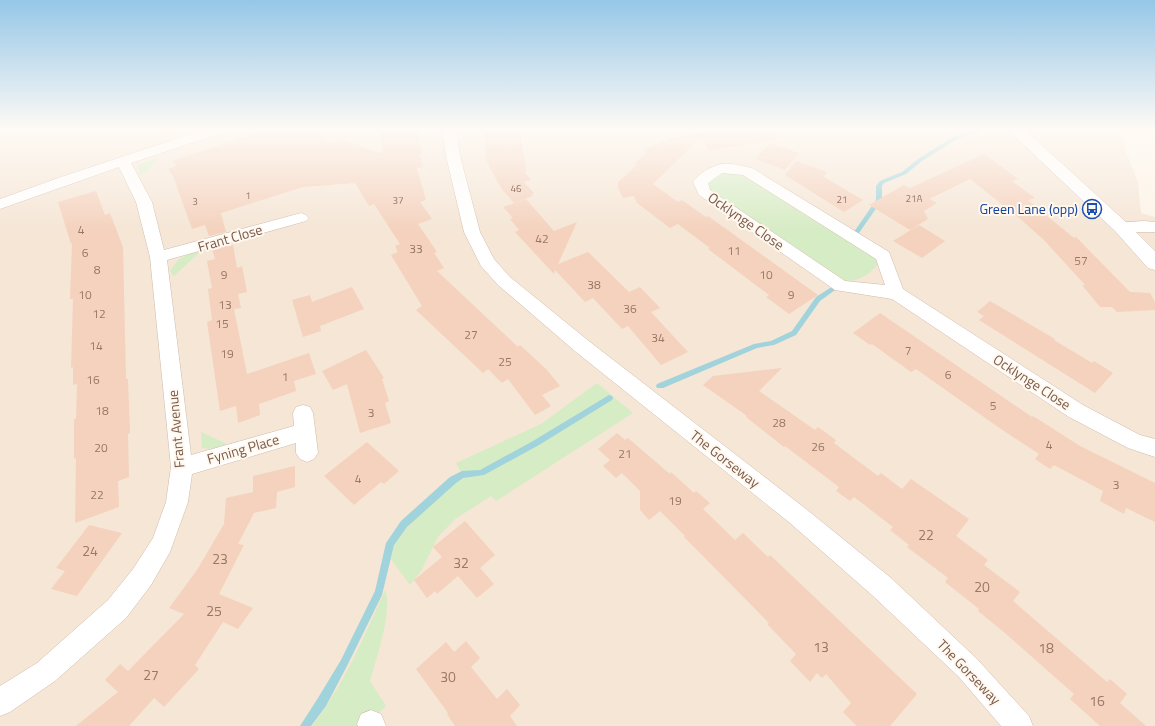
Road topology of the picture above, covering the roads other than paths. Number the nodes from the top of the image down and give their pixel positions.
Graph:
1 (123, 162) edge
2 (120, 163) edge
3 (455, 163) edge
4 (1052, 163) edge
5 (0, 204) edge
6 (301, 218) dead end
7 (1121, 227) junction
8 (1155, 227) edge
9 (158, 257) junction
10 (1155, 263) edge
11 (896, 293) junction
12 (1155, 448) edge
13 (307, 453) dead end
14 (182, 467) junction
15 (0, 702) edge
16 (1019, 726) edge

1 - 9 street, Frant Avenue
2 - 5 street
3 - 16 street, The Gorseway
4 - 7 street
6 - 9 street, Frant Close
7 - 8 street
7 - 10 street
9 - 14 street, Frant Avenue
11 - 11 street, Ocklynge Close
11 - 12 street, Ocklynge Close
13 - 14 street, Fyning Place
14 - 15 street, Frant Avenue

